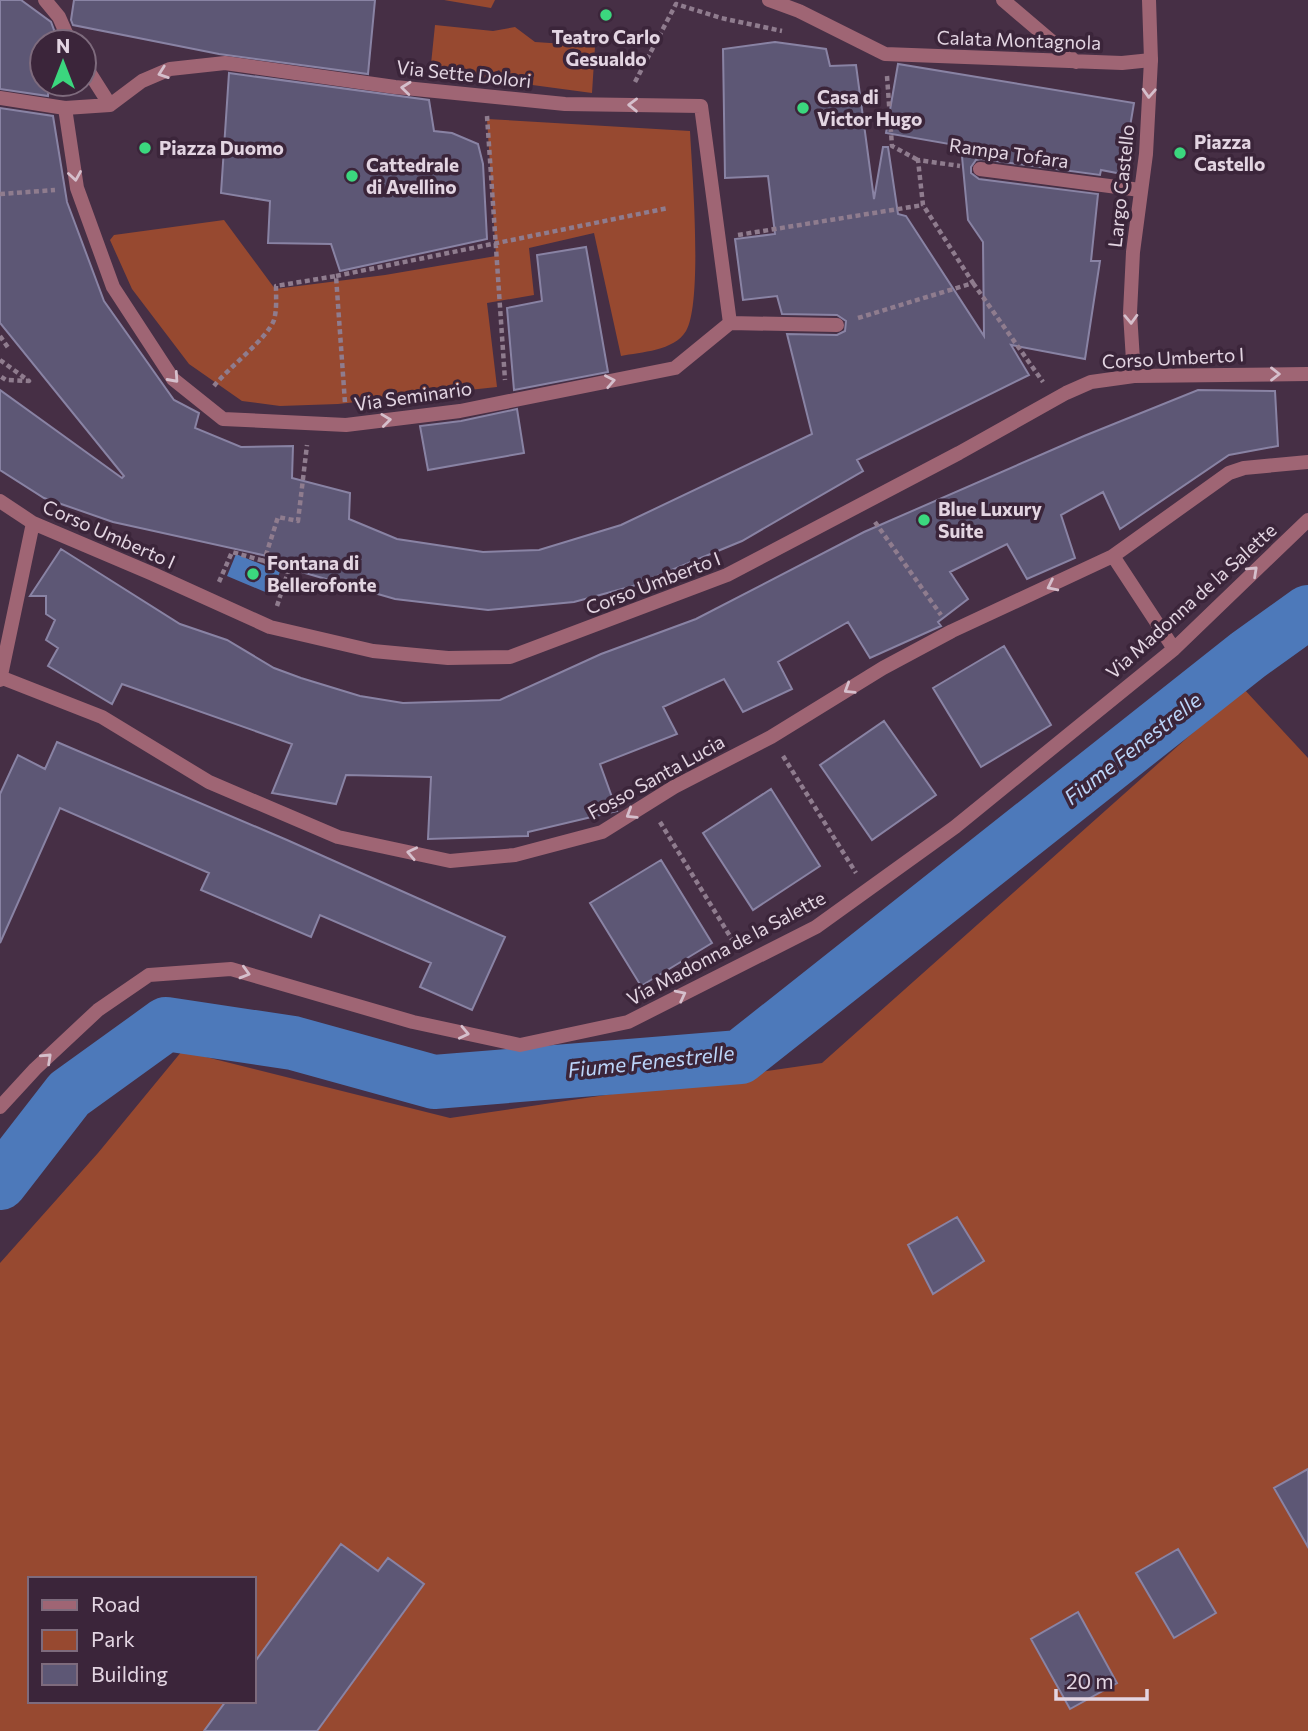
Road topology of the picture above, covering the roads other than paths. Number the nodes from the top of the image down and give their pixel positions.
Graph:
1 (45, 0) edge
2 (769, 0) edge
3 (1003, 0) edge
4 (1149, 0) edge
5 (64, 28) edge
6 (1151, 60) junction
7 (1076, 62) junction
8 (98, 86) edge
9 (0, 97) edge
10 (110, 105) junction
11 (65, 108) junction
12 (980, 169) road end
13 (1140, 190) junction
14 (730, 323) junction
15 (837, 325) road end
16 (1308, 374) edge
17 (1134, 376) junction
18 (1308, 462) edge
19 (0, 501) edge
20 (1308, 520) edge
21 (33, 523) junction
22 (1113, 556) junction
23 (4, 629) edge
24 (1174, 649) junction
25 (0, 679) edge
26 (0, 1107) edge

1 - 5 street
2 - 7 street, Calata Montagnola
3 - 7 street
4 - 6 street, Largo Castello
6 - 7 street, Calata Montagnola
6 -> 13 street, Largo Castello
8 - 10 street
9 - 11 street
10 - 11 street
14 -> 10 street, Via Sette Dolori
11 -> 14 street, Via Seminario
12 - 13 street, Rampa Tofara
13 -> 17 street, Largo Castello
14 - 15 street
17 -> 16 street, Corso Umberto I
17 - 21 street, Corso Umberto I
18 - 22 street, Fosso Santa Lucia
19 - 21 street, Corso Umberto I
24 -> 20 street, Via Madonna de la Salette
21 - 23 street
22 - 24 street
22 -> 25 street, Fosso Santa Lucia
23 - 25 street
26 -> 24 street, Via Madonna de la Salette

